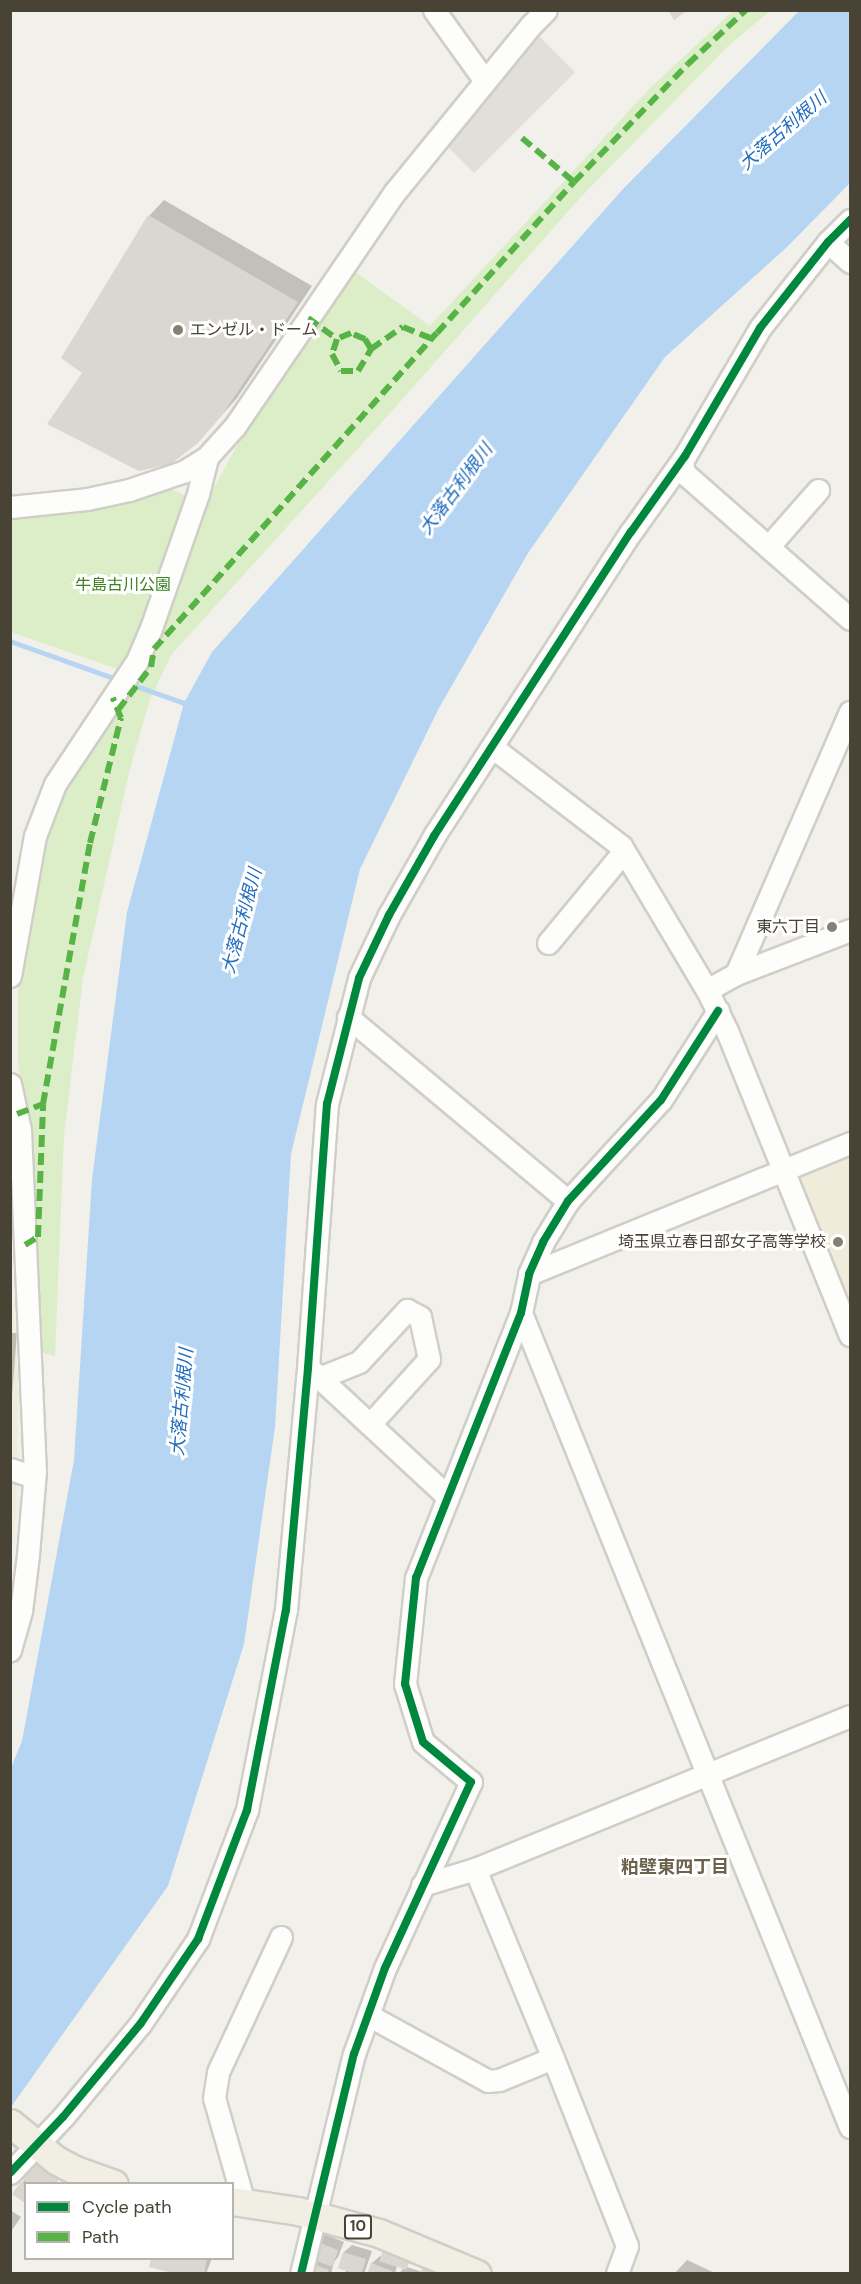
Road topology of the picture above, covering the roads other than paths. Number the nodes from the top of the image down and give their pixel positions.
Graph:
1 (434, 10) edge
2 (546, 10) edge
3 (484, 81) junction
4 (850, 220) edge
5 (828, 242) junction
6 (850, 262) edge
7 (207, 457) junction
8 (682, 461) junction
9 (818, 490) dead end
10 (10, 507) edge
11 (768, 547) junction
12 (850, 619) edge
13 (850, 712) edge
14 (492, 747) junction
15 (624, 851) junction
16 (850, 930) edge
17 (548, 943) dead end
18 (736, 974) junction
19 (10, 976) edge
20 (707, 990) junction
21 (718, 1011) junction
22 (348, 1017) junction
23 (10, 1083) edge
24 (15, 1129) edge
25 (850, 1143) edge
26 (785, 1168) junction
27 (568, 1201) junction
28 (529, 1274) junction
29 (521, 1313) junction
30 (850, 1335) edge
31 (314, 1373) junction
32 (370, 1424) junction
33 (10, 1469) edge
34 (34, 1477) junction
35 (447, 1496) junction
36 (16, 1609) edge
37 (10, 1650) edge
38 (850, 1716) edge
39 (709, 1774) junction
40 (475, 1869) junction
41 (422, 1885) junction
42 (281, 1937) dead end
43 (368, 2015) junction
44 (553, 2058) junction
45 (850, 2127) edge
46 (24, 2135) edge
47 (10, 2173) edge
48 (108, 2182) edge
49 (233, 2182) edge
50 (234, 2185) edge
51 (238, 2202) edge
52 (315, 2215) junction
53 (301, 2274) edge
54 (477, 2274) edge
55 (617, 2274) edge

1 - 3 street
2 - 3 street
3 - 7 street
4 - 5 street
5 - 6 street
5 - 8 street
7 - 10 street
7 - 19 street
8 - 11 street
8 - 14 street
9 - 11 street
11 - 12 street
13 - 18 street
14 - 15 street
14 - 22 street
15 - 17 street
15 - 20 street
16 - 18 street
18 - 20 street
20 - 21 street
21 - 26 street
21 - 27 street
22 - 27 street
22 - 31 street
23 - 24 street
24 - 34 street
25 - 26 street
26 - 28 street
26 - 30 street
27 - 28 street
28 - 29 street
29 - 35 street
29 - 39 street
31 - 32 street
31 - 32 street
31 - 46 street
32 - 35 street
33 - 34 street
34 - 36 street
35 - 41 street
36 - 37 street
38 - 39 street
39 - 40 street
39 - 45 street
40 - 41 street
40 - 44 street
41 - 43 street
42 - 49 street
43 - 44 street
43 - 52 street
44 - 55 street
46 - 47 street
46 - 48 main road
50 - 51 street
51 - 52 main road, 10
52 - 53 street
52 - 54 main road, 10

